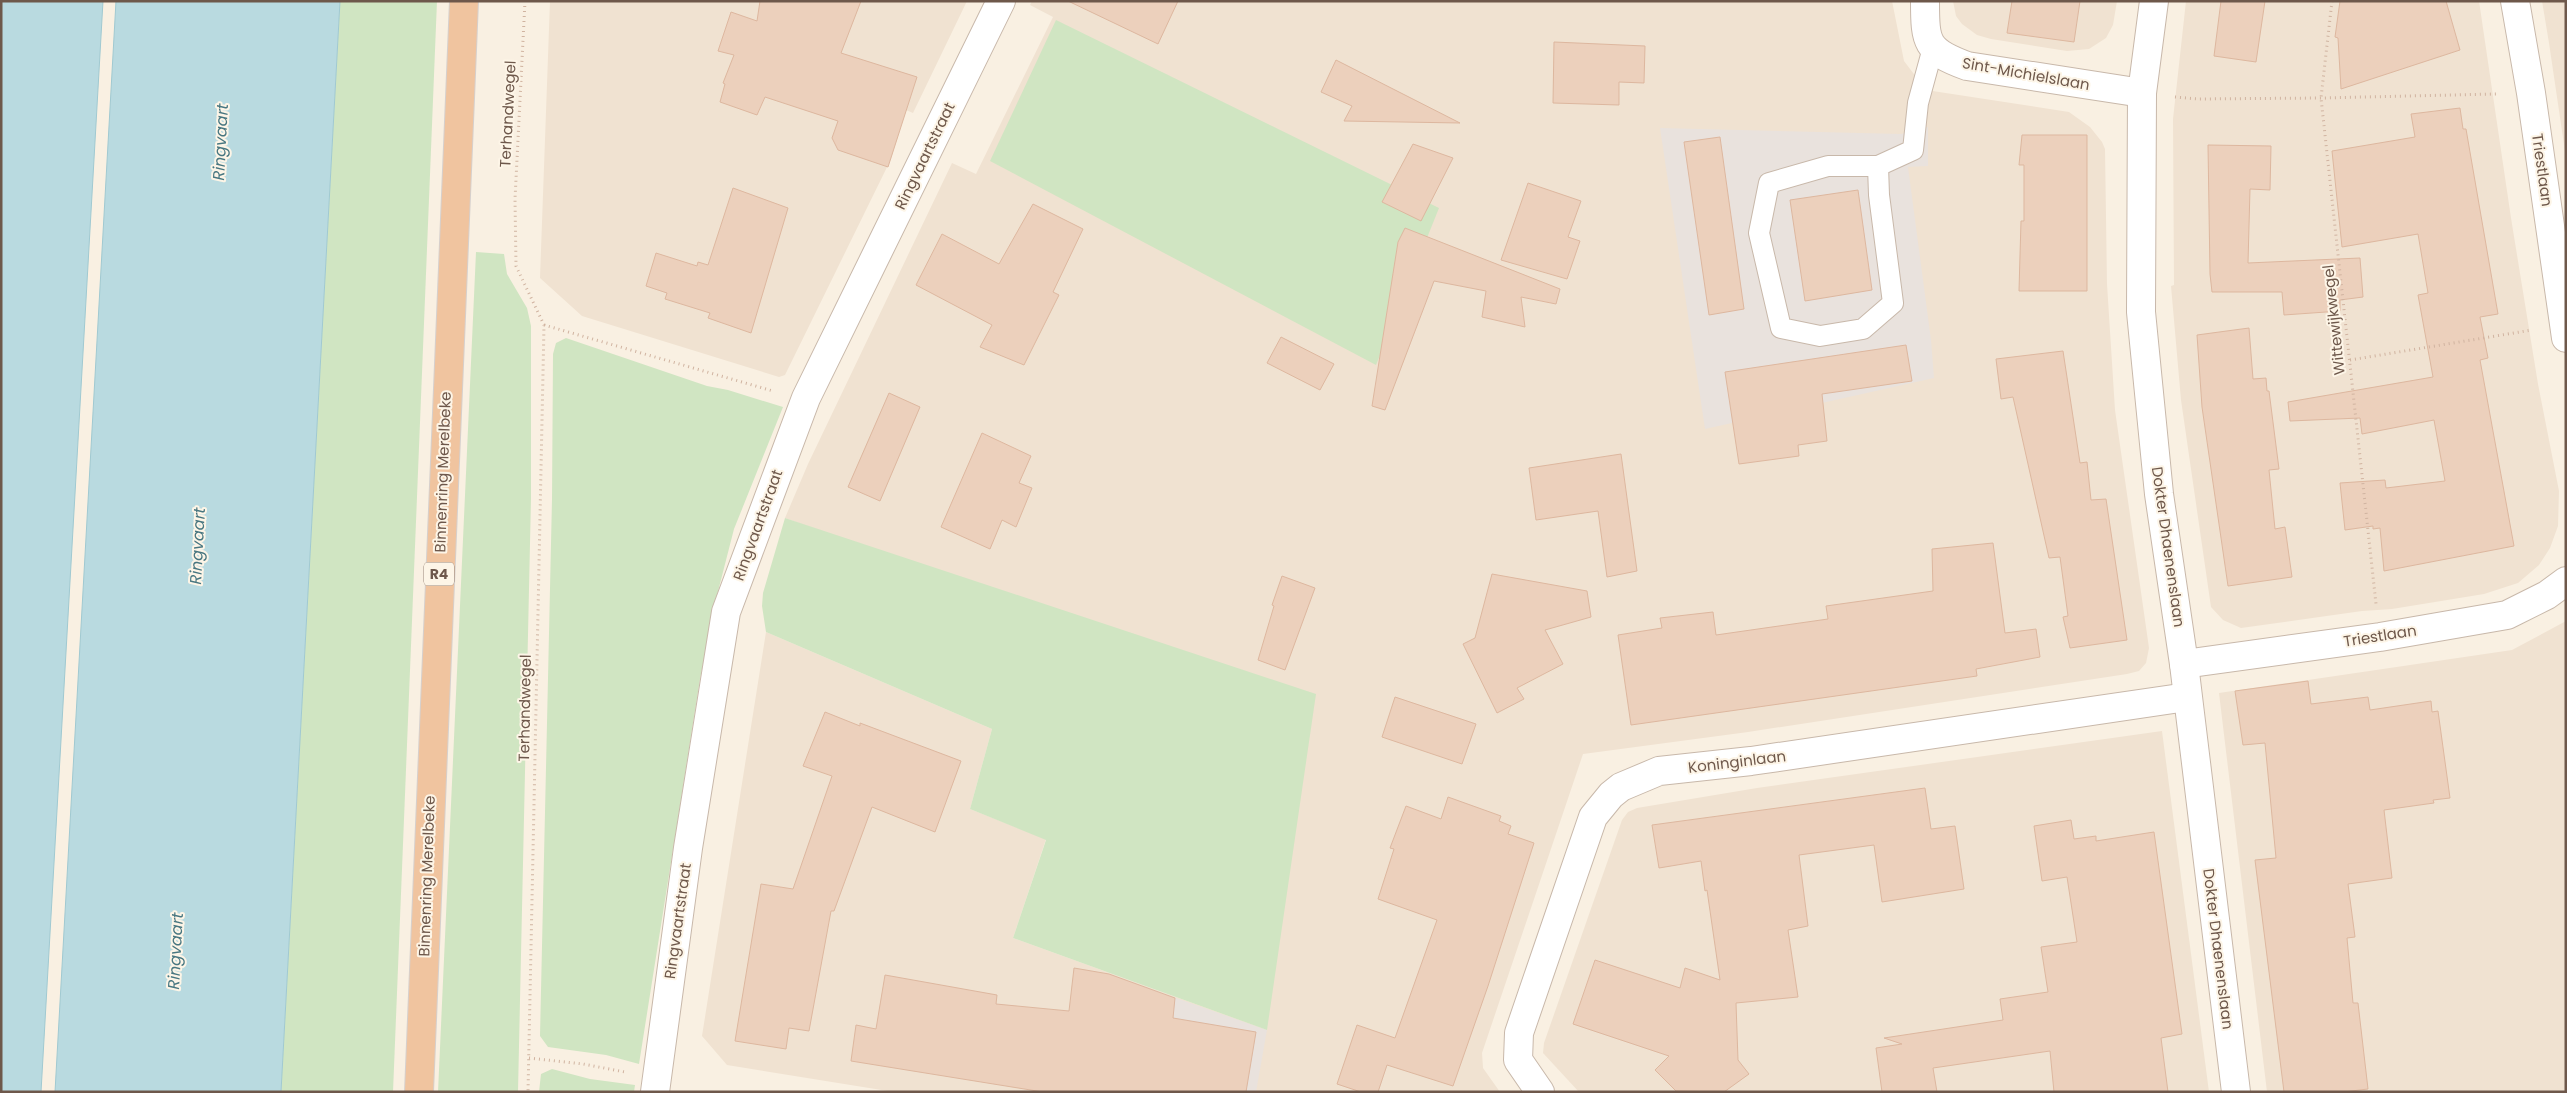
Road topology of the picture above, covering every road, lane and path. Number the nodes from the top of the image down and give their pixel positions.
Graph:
1 (464, 1) edge
2 (525, 1) edge
3 (1001, 1) edge
4 (1925, 1) edge
5 (2154, 1) edge
6 (2332, 1) edge
7 (2515, 1) edge
8 (1932, 48) junction
9 (2142, 93) junction
10 (2531, 93) junction
11 (2321, 98) junction
12 (1878, 166) junction
13 (544, 325) junction
14 (2565, 332) edge
15 (2350, 360) junction
16 (806, 398) junction
17 (2566, 581) edge
18 (2380, 637) junction
19 (2184, 664) junction
20 (2187, 697) junction
21 (529, 1058) junction
22 (419, 1092) edge
23 (528, 1092) edge
24 (656, 1092) edge
25 (1540, 1092) edge
26 (2236, 1092) edge

1 - 22 highway, Binnenring Merelbeke / R4
2 - 13 path, Terhandwegel
3 - 16 street, Ringvaartstraat
4 - 8 street
5 - 9 street, Dokter Dhaenenslaan
6 - 11 path, Wittewijkwegel
7 - 10 street, Triestlaan
8 - 9 street, Sint-Michielslaan
8 - 12 lane
9 - 11 path
9 - 19 street, Dokter Dhaenenslaan
10 - 11 path
10 - 14 street, Triestlaan
11 - 15 path, Wittewijkwegel
12 - 12 lane
13 - 16 path
13 - 21 path, Terhandwegel
14 - 15 path
15 - 18 path, Wittewijkwegel
16 - 24 street, Ringvaartstraat
17 - 18 street, Triestlaan
18 - 19 street, Triestlaan
19 - 20 street, Dokter Dhaenenslaan
20 - 25 street, Koninginlaan
20 - 26 street, Dokter Dhaenenslaan
21 - 23 path, Terhandwegel
21 - 24 path

